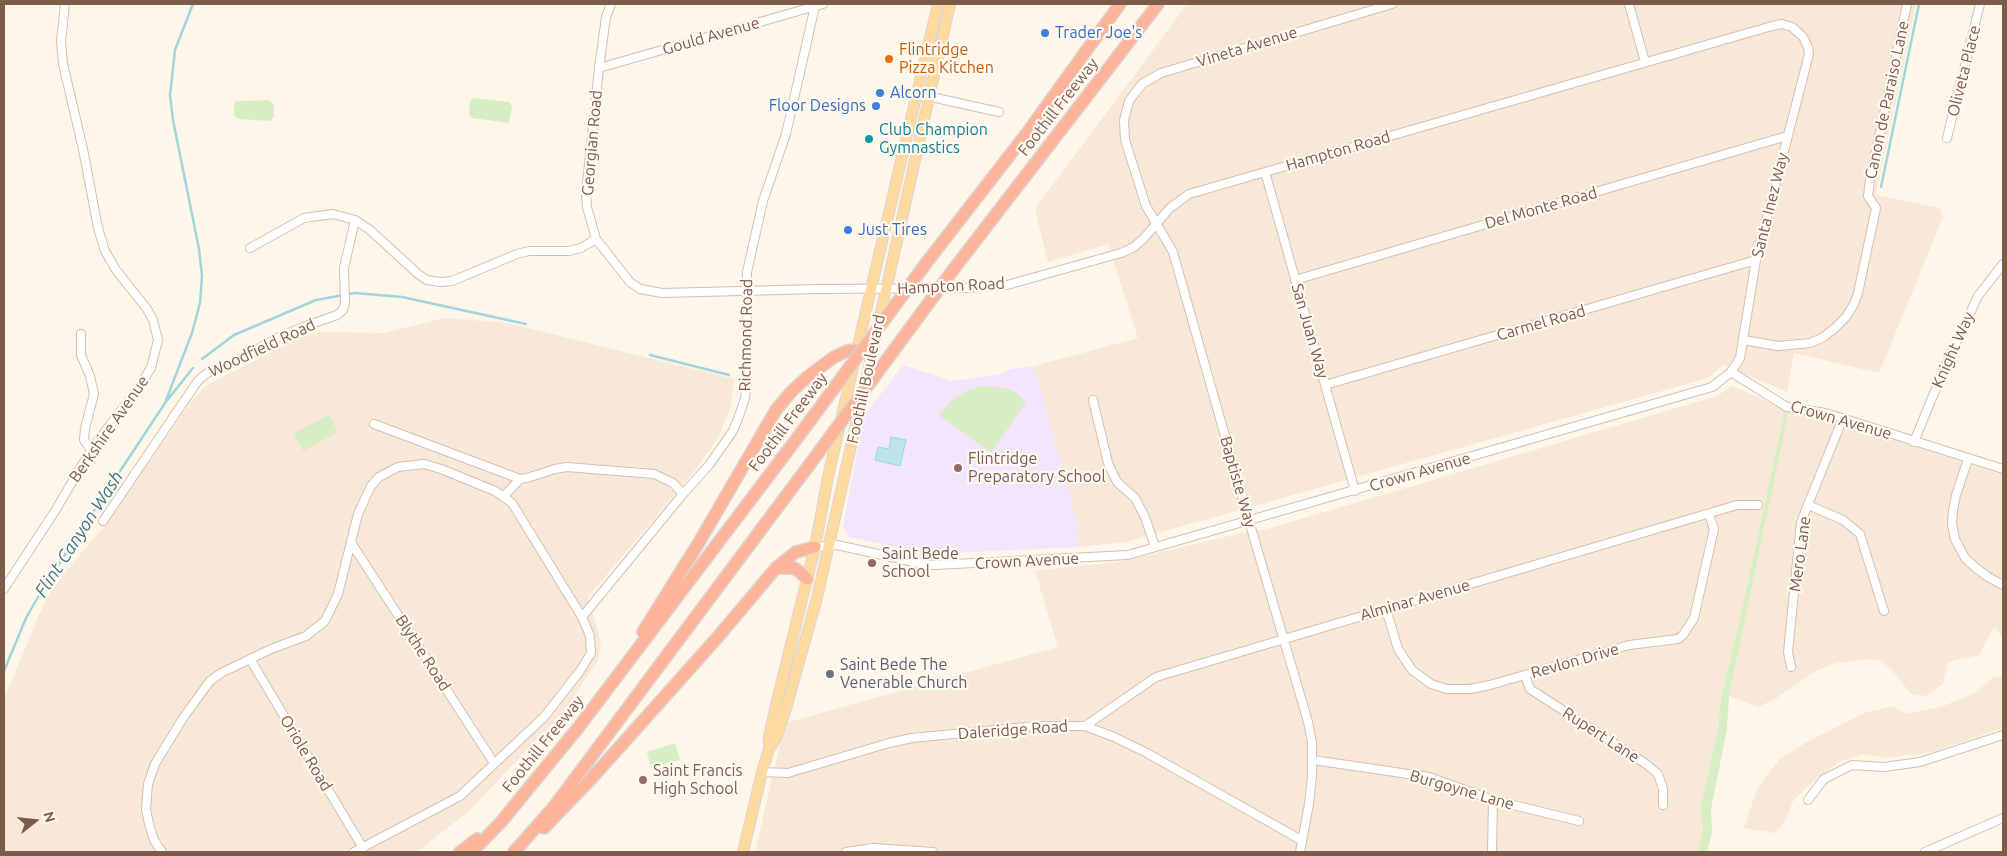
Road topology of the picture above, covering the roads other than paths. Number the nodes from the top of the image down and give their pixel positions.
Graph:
1 (65, 4) edge
2 (611, 4) edge
3 (938, 4) edge
4 (950, 4) edge
5 (1120, 4) edge
6 (1158, 4) edge
7 (1392, 4) edge
8 (1629, 4) edge
9 (1907, 4) edge
10 (1980, 4) edge
11 (819, 5) edge
12 (1803, 37) joint
13 (1645, 62) junction
14 (599, 68) junction
15 (918, 94) junction
16 (930, 96) junction
17 (999, 112) dead end
18 (1124, 120) joint
19 (1787, 136) junction
20 (1947, 138) dead end
21 (1265, 172) junction
22 (355, 220) junction
23 (1156, 224) junction
24 (596, 239) junction
25 (250, 248) dead end
26 (1756, 260) junction
27 (2003, 264) edge
28 (1295, 280) junction
29 (871, 289) junction
30 (885, 289) junction
31 (746, 291) junction
32 (81, 334) dead end
33 (1744, 340) junction
34 (873, 348) junction
35 (857, 350) junction
36 (1730, 372) junction
37 (1325, 385) junction
38 (1093, 400) dead end
39 (1843, 418) junction
40 (374, 424) dead end
41 (1914, 442) junction
42 (91, 450) junction
43 (1968, 459) junction
44 (2003, 469) edge
45 (520, 479) junction
46 (1355, 491) junction
47 (683, 494) junction
48 (504, 496) junction
49 (1758, 505) dead end
50 (1808, 505) junction
51 (1709, 514) junction
52 (103, 521) dead end
53 (1249, 521) junction
54 (352, 544) junction
55 (829, 545) junction
56 (815, 547) junction
57 (1155, 547) junction
58 (776, 568) junction
59 (807, 579) junction
60 (2003, 585) edge
61 (4, 589) edge
62 (1386, 609) junction
63 (1884, 612) dead end
64 (582, 617) junction
65 (1284, 638) junction
66 (250, 659) junction
67 (1791, 667) dead end
68 (1525, 675) junction
69 (608, 690) junction
70 (1085, 726) junction
71 (2003, 735) edge
72 (769, 749) junction
73 (1313, 760) junction
74 (494, 763) junction
75 (762, 772) junction
76 (1493, 800) junction
77 (1808, 800) dead end
78 (1663, 805) dead end
79 (2003, 818) edge
80 (1580, 821) dead end
81 (501, 822) junction
82 (1301, 840) junction
83 (363, 848) junction
84 (162, 852) edge
85 (354, 852) edge
86 (460, 852) edge
87 (472, 852) edge
88 (515, 852) edge
89 (743, 852) edge
90 (846, 852) edge
91 (933, 852) edge
92 (1300, 852) edge
93 (1492, 852) edge
94 (1925, 852) edge

1 - 42 street, Berkshire Avenue
2 - 14 street, Georgian Road
3 - 15 main road, Foothill Boulevard
4 - 16 main road, Foothill Boulevard
5 - 69 highway, Foothill Freeway, bridge
6 - 88 highway, Foothill Freeway, bridge
7 - 18 street, Vineta Avenue
8 - 13 street
9 - 33 street, Canon de Paraiso Lane
10 - 20 street, Oliveta Place
11 - 14 street, Gould Avenue
11 - 31 street, Richmond Road
12 - 13 street, Hampton Road
12 - 19 street, Santa Inez Way
13 - 21 street, Hampton Road
14 - 24 street, Georgian Road
15 - 16 street
15 - 29 main road, Foothill Boulevard
16 - 17 street
16 - 30 main road, Foothill Boulevard
18 - 23 street, Baptiste Way
19 - 26 street, Santa Inez Way
19 - 28 street, Del Monte Road
21 - 23 street, Hampton Road
21 - 28 street, San Juan Way
22 - 24 street
22 - 25 street
22 - 52 street, Woodfield Road
23 - 30 street, Hampton Road
23 - 53 street, Baptiste Way
24 - 31 street, Georgian Road
26 - 33 street, Santa Inez Way
26 - 37 street, Carmel Road
27 - 41 street, Knight Way
28 - 37 street, San Juan Way
29 - 30 street, Georgian Road
29 - 31 street, Georgian Road
29 - 35 main road, Foothill Boulevard
30 - 34 main road, Foothill Boulevard
31 - 47 street, Richmond Road
32 - 42 street
33 - 36 street, Santa Inez Way
34 - 35 highway
34 - 55 main road, Foothill Boulevard
35 - 56 main road, Foothill Boulevard
35 - 69 highway
36 - 39 street, Crown Avenue
36 - 46 street, Crown Avenue
37 - 46 street, San Juan Way
38 - 57 street
39 - 41 street, Crown Avenue
39 - 50 street, Mero Lane
40 - 45 street
41 - 43 street, Crown Avenue
42 - 61 street, Berkshire Avenue
43 - 44 street, Crown Avenue
43 - 60 street
45 - 47 street
45 - 48 street
46 - 53 street, Crown Avenue
47 - 64 street, Richmond Road
48 - 54 street
48 - 64 street
49 - 51 street, Alminar Avenue
50 - 63 street
50 - 67 street, Mero Lane
51 - 62 street, Alminar Avenue
51 - 68 street, Revlon Drive
53 - 57 street, Crown Avenue
53 - 65 street, Baptiste Way
54 - 66 street
54 - 74 street, Blythe Road
55 - 56 street, Crown Avenue
55 - 57 street, Crown Avenue
55 - 72 main road, Foothill Boulevard
56 - 58 highway
56 - 59 main road, Foothill Boulevard
58 - 59 highway
58 - 88 highway
59 - 72 main road, Foothill Boulevard
62 - 65 street, Alminar Avenue
62 - 68 street, Revlon Drive
64 - 74 street
65 - 70 street, Alminar Avenue
65 - 73 street, Baptiste Way
66 - 83 street, Oriole Road
66 - 84 street
68 - 78 street, Rupert Lane
69 - 81 highway, Foothill Freeway
70 - 75 street, Daleridge Road
70 - 82 street, Daleridge Road
71 - 77 street
72 - 75 main road, Foothill Boulevard
73 - 76 street, Burgoyne Lane
73 - 82 street, Baptiste Way
74 - 83 street
75 - 89 main road, Foothill Boulevard
76 - 80 street, Burgoyne Lane
76 - 93 street
79 - 94 street
81 - 86 highway
81 - 87 highway, Foothill Freeway
82 - 92 street, Baptiste Way
83 - 85 street
90 - 91 street

